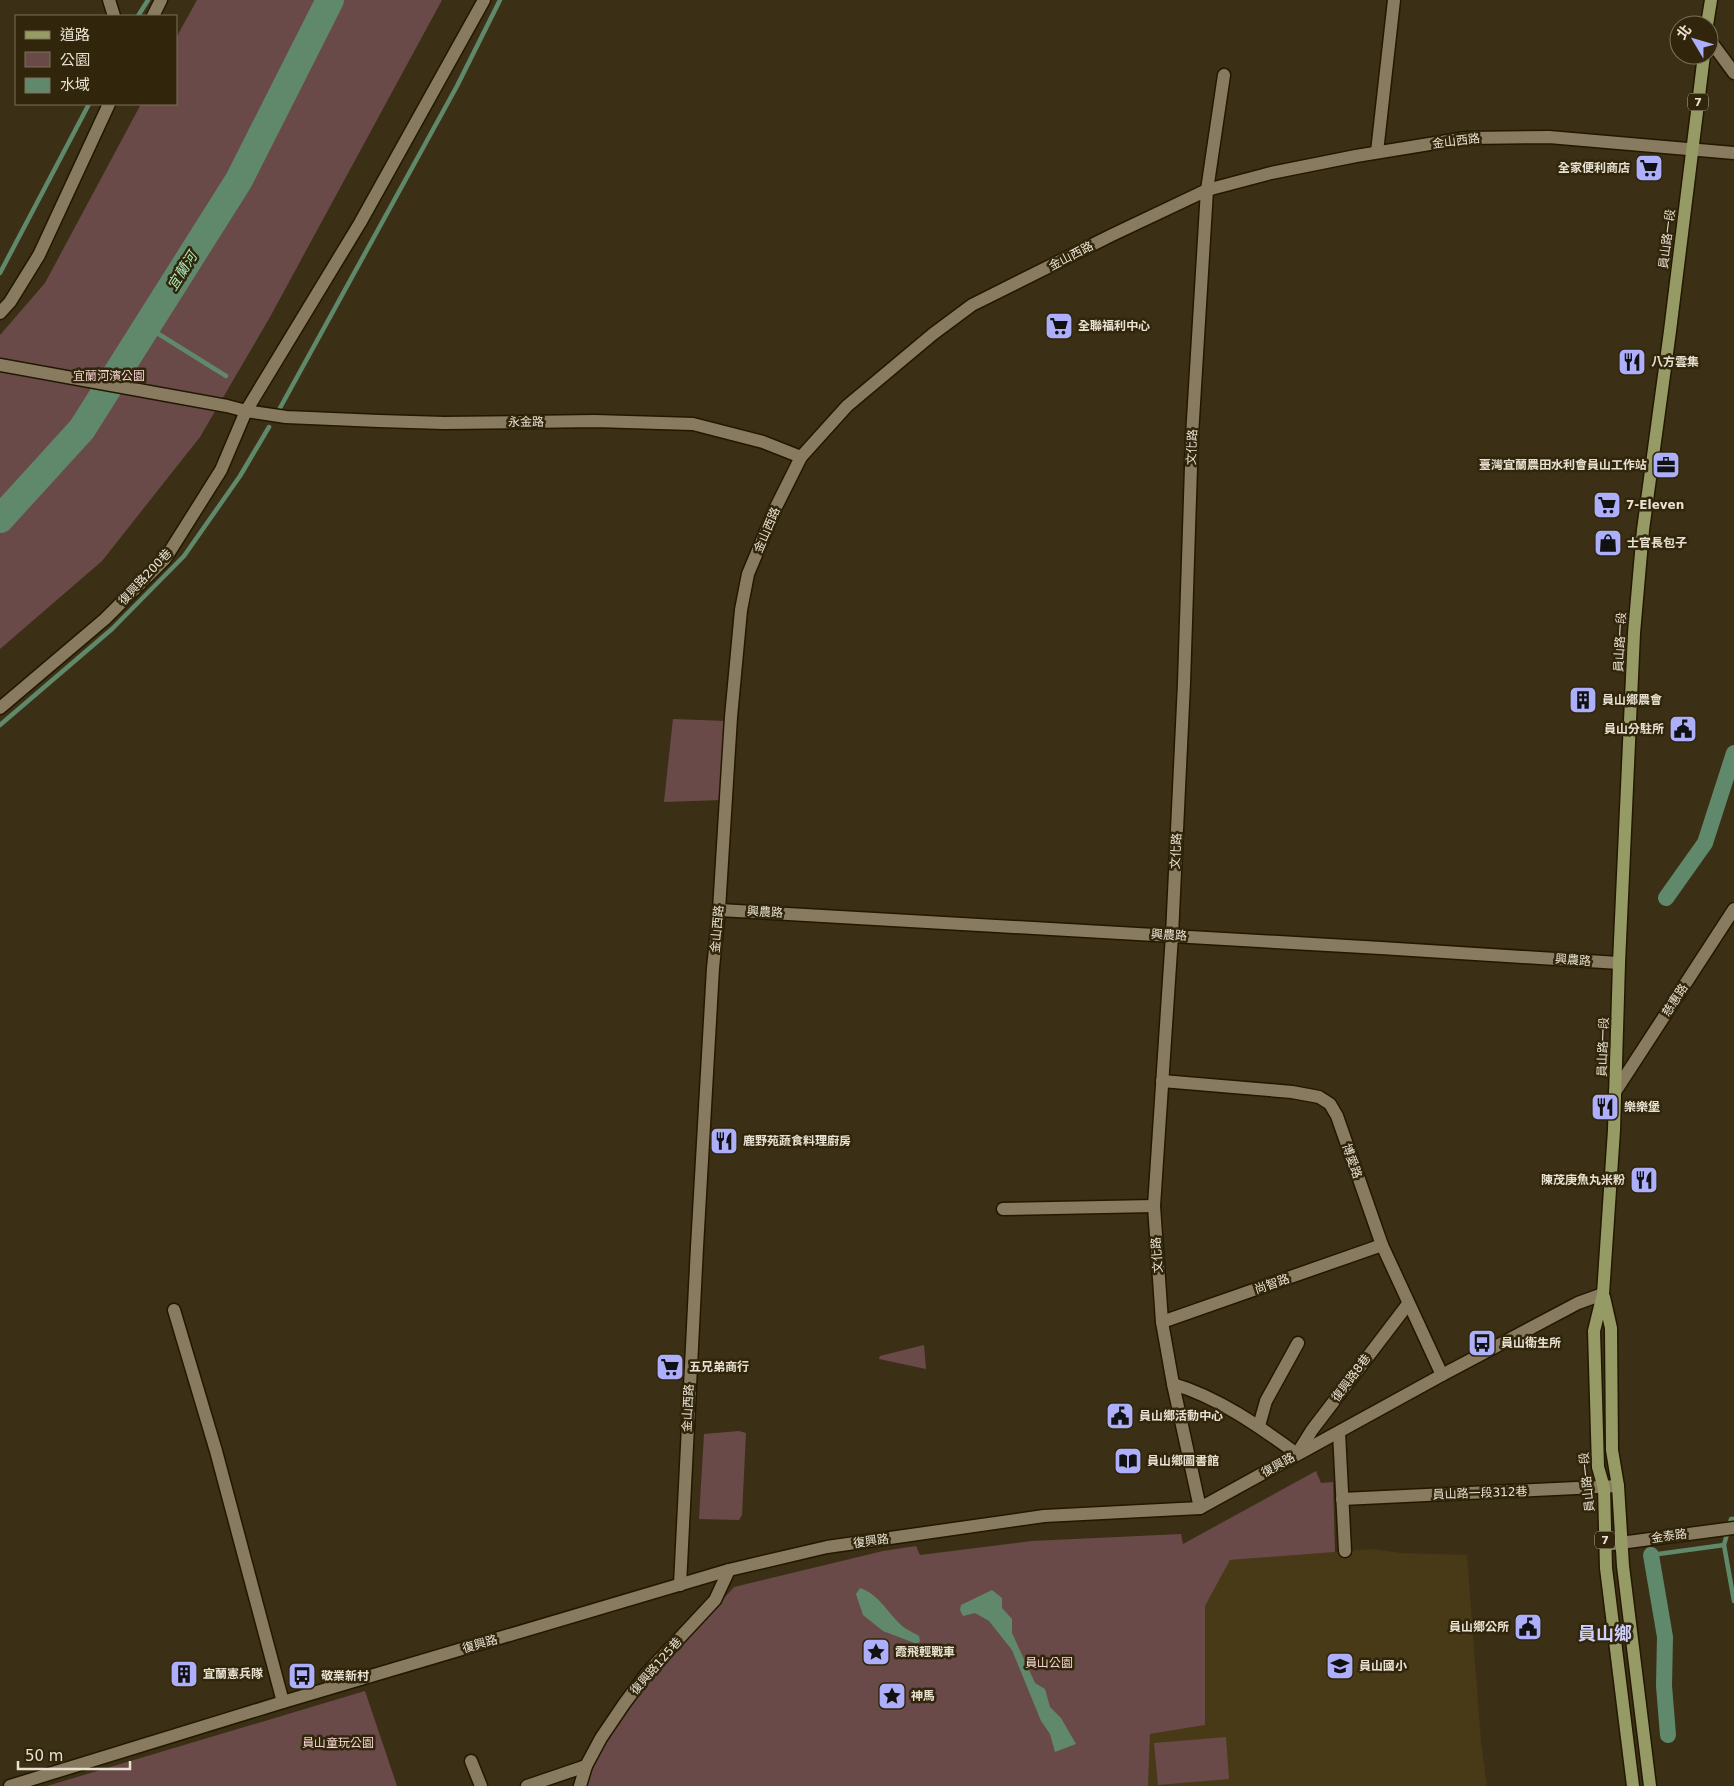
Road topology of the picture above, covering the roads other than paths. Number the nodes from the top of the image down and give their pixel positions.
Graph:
1 (109, 0) edge
2 (161, 0) edge
3 (484, 0) edge
4 (1394, 0) edge
5 (1711, 0) edge
6 (114, 15) edge
7 (154, 15) edge
8 (1709, 15) edge
9 (1719, 53) edge
10 (1703, 65) edge
11 (1734, 73) edge
12 (1224, 75) dead end
13 (109, 105) edge
14 (1692, 148) junction
15 (1377, 152) junction
16 (1734, 154) edge
17 (1207, 190) junction
18 (0, 313) edge
19 (0, 365) edge
20 (246, 411) junction
21 (802, 457) junction
22 (0, 708) edge
23 (1734, 909) edge
24 (719, 910) junction
25 (1172, 935) junction
26 (1619, 963) junction
27 (1162, 1081) junction
28 (1615, 1092) junction
29 (1154, 1206) junction
30 (1003, 1209) dead end
31 (1382, 1245) junction
32 (1603, 1294) junction
33 (1408, 1304) junction
34 (174, 1310) dead end
35 (1162, 1322) junction
36 (1298, 1343) dead end
37 (1442, 1375) junction
38 (1173, 1384) junction
39 (1259, 1426) junction
40 (1339, 1432) junction
41 (1297, 1454) junction
42 (1618, 1486) junction
43 (1604, 1488) junction
44 (1342, 1498) junction
45 (1200, 1508) junction
46 (1734, 1528) edge
47 (1621, 1543) junction
48 (1605, 1545) junction
49 (1345, 1551) dead end
50 (729, 1570) junction
51 (680, 1585) junction
52 (283, 1702) junction
53 (471, 1761) dead end
54 (586, 1766) junction
55 (10, 1786) edge
56 (481, 1786) edge
57 (527, 1786) edge
58 (580, 1786) edge
59 (1633, 1786) edge
60 (1650, 1786) edge

1 - 6 street
2 - 7 street
3 - 20 street, 復興路200巷
4 - 15 street
5 - 8 main road
9 - 11 street
10 - 14 main road, 員山路一段 / 7
12 - 17 street, 文化路
13 - 18 street
14 - 15 street, 金山西路
14 - 16 street, 金山西路
14 - 26 main road, 員山路一段 / 7
15 - 17 street, 金山西路
17 - 21 street, 金山西路
17 - 25 street, 文化路
19 - 20 street, 永金路
20 - 21 street, 永金路
20 - 22 street, 復興路200巷
21 - 24 street, 金山西路
23 - 28 street, 慈惠路
24 - 25 street, 興農路
24 - 51 street, 金山西路
25 - 26 street, 興農路
25 - 27 street, 文化路
26 - 28 main road, 員山路一段 / 7
27 - 29 street, 文化路
27 - 31 street, 博愛路
28 - 32 main road, 員山路一段 / 7
29 - 30 street
29 - 35 street, 文化路
31 - 33 street, 博愛路
31 - 35 street, 尚智路
32 - 37 street, 復興路
32 - 42 main road, 員山路一段 / 7
32 - 43 main road, 員山路一段 / 7
33 - 37 street, 博愛路
33 - 41 street, 復興路8巷
34 - 52 street
35 - 38 street, 文化路
36 - 39 street
37 - 40 street, 復興路
38 - 39 street
38 - 45 street, 文化路
39 - 41 street
40 - 41 street, 復興路
40 - 44 street
41 - 45 street, 復興路
42 - 43 street, 員山路一段312巷
42 - 47 main road, 員山路一段 / 7
43 - 44 street, 員山路一段312巷
43 - 48 main road, 員山路一段 / 7
44 - 49 street
45 - 50 street, 復興路
46 - 47 street, 金泰路
47 - 48 street, 金泰路
47 - 60 main road, 員山路一段 / 7
48 - 59 main road, 員山路一段 / 7
50 - 51 street, 復興路
50 - 54 street, 復興路125巷
51 - 52 street, 復興路
52 - 55 street, 復興路
53 - 56 street
54 - 57 street
54 - 58 street, 復興路125巷

